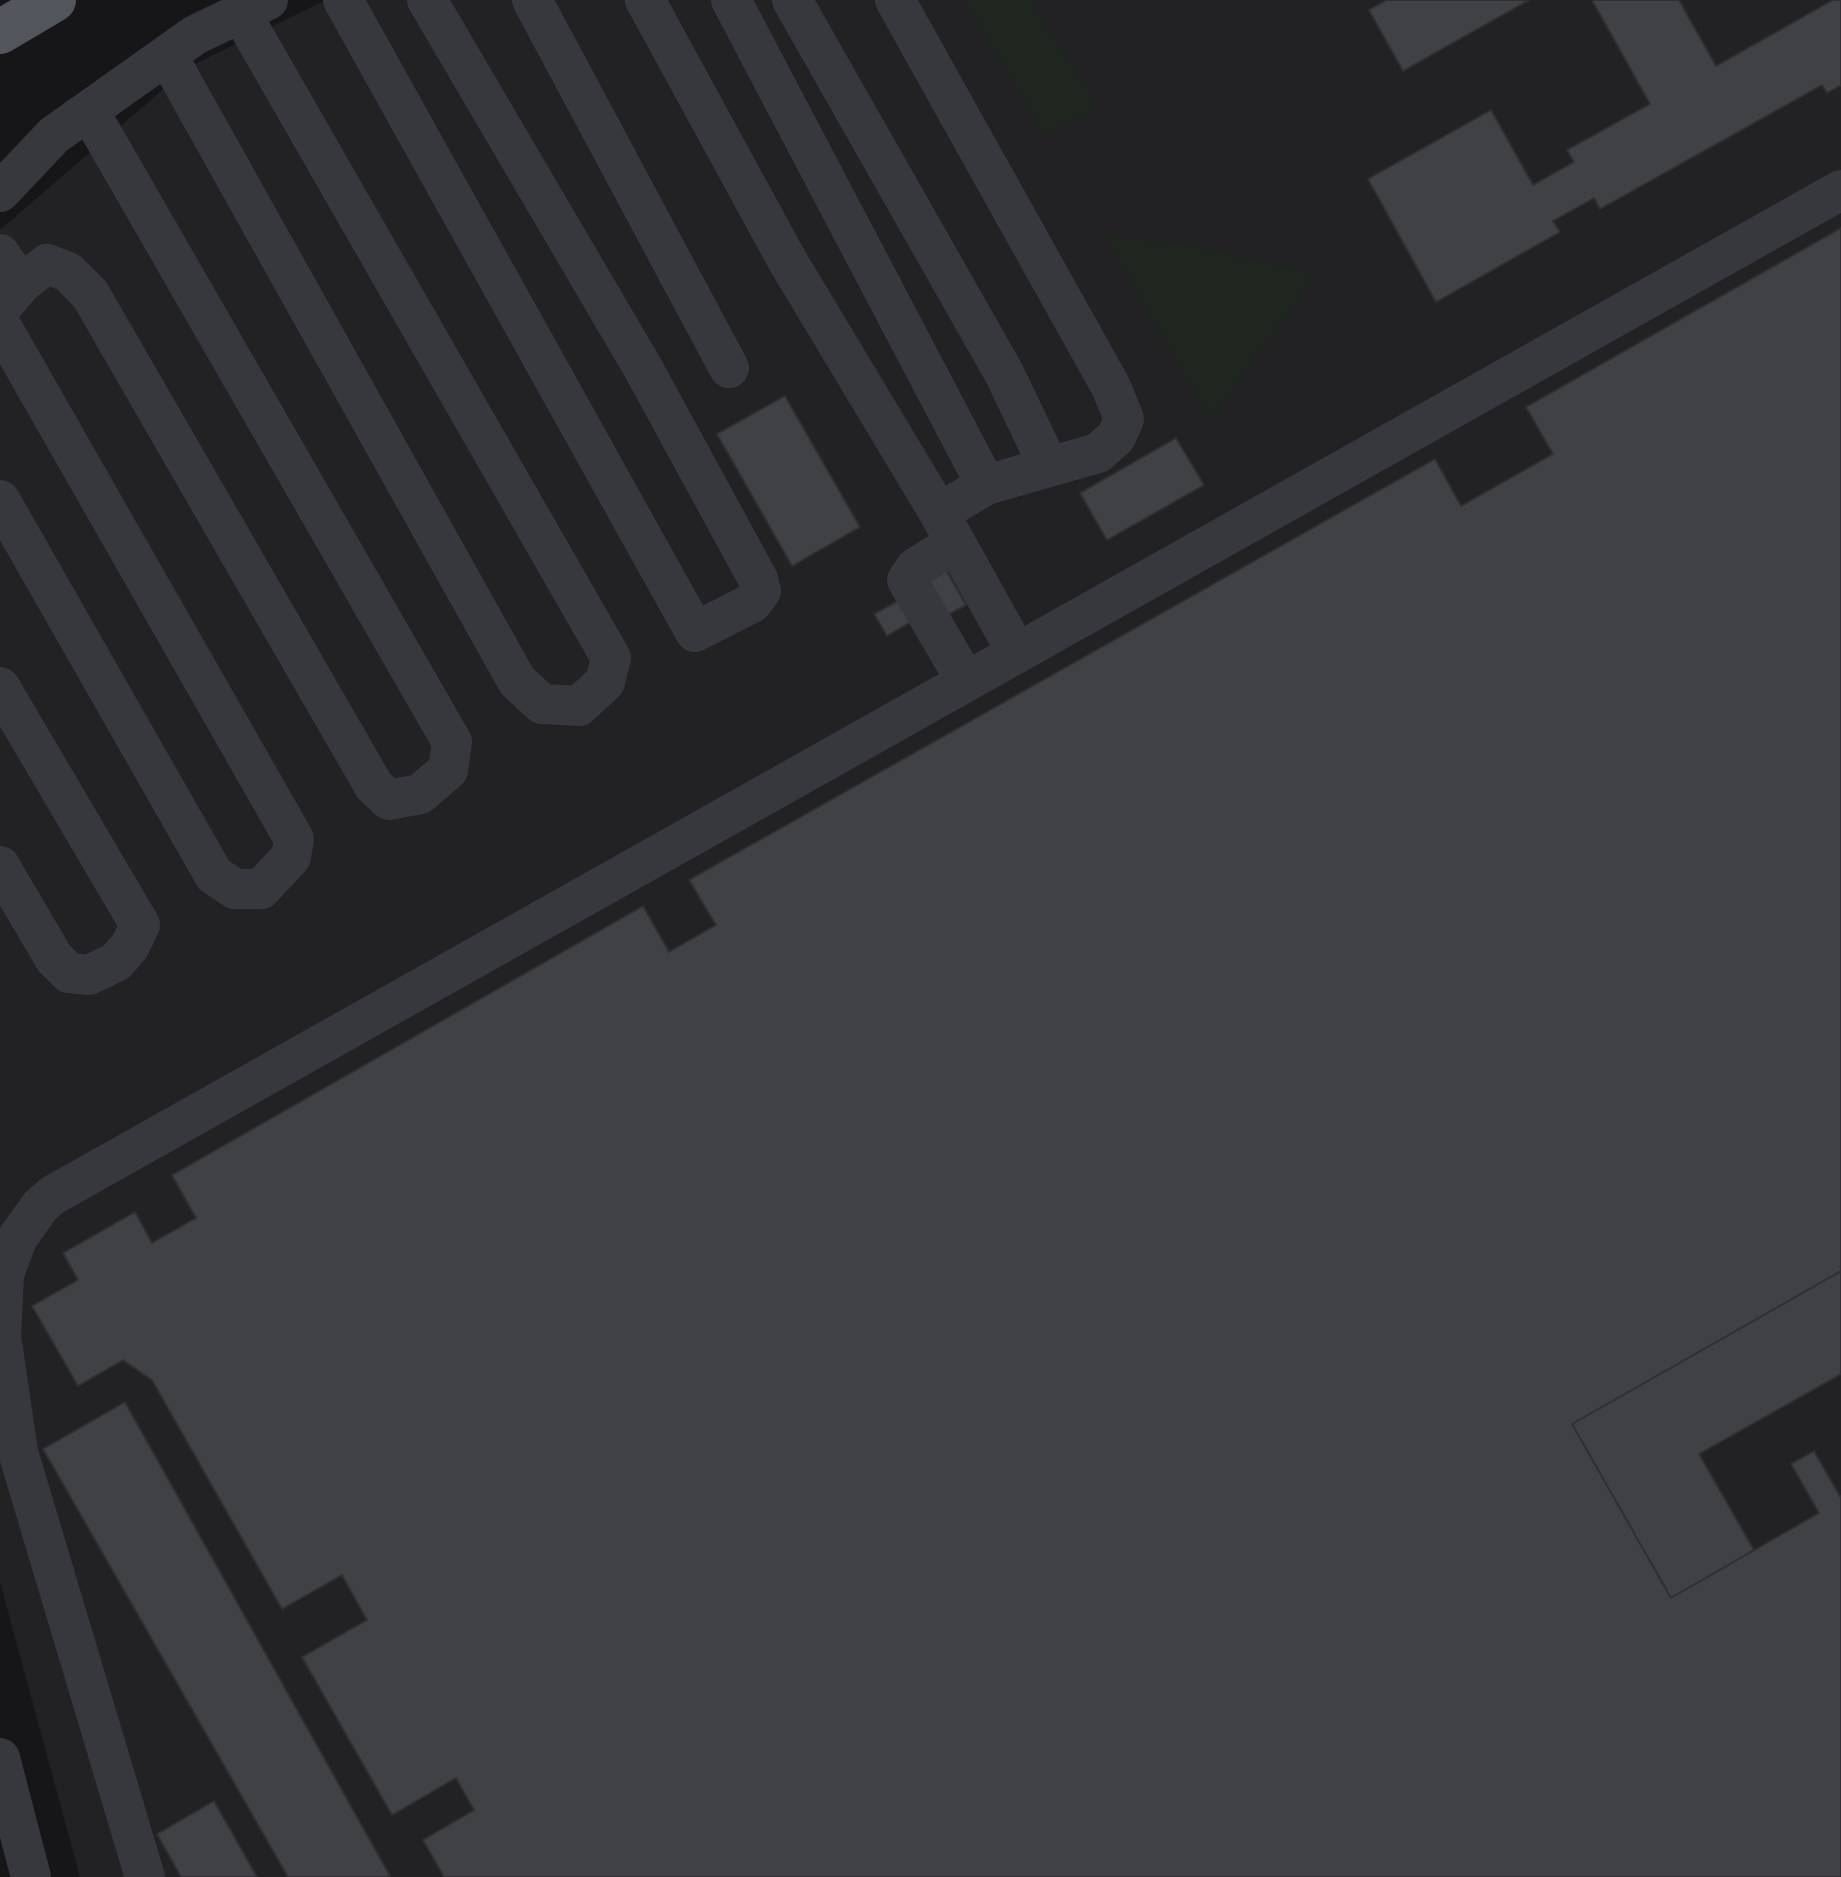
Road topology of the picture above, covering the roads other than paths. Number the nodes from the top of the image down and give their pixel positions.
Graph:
1 (54, 0) edge
2 (343, 0) edge
3 (427, 0) edge
4 (532, 0) edge
5 (645, 0) edge
6 (731, 0) edge
7 (792, 0) edge
8 (895, 0) edge
9 (255, 6) edge
10 (0, 32) edge
11 (167, 55) junction
12 (89, 111) junction
13 (1841, 190) edge
14 (0, 192) edge
15 (7, 282) edge
16 (0, 324) edge
17 (729, 368) dead end
18 (1049, 467) junction
19 (986, 485) junction
20 (0, 500) edge
21 (947, 528) junction
22 (1017, 653) junction
23 (966, 681) junction
24 (0, 687) edge
25 (0, 866) edge
26 (0, 1758) edge
27 (31, 1877) edge
28 (145, 1877) edge

1 - 10 main road
2 - 3 street
4 - 17 street
5 - 21 street
6 - 19 street
7 - 18 street
8 - 18 street
9 - 11 street
9 - 11 street
11 - 12 street
12 - 14 street
12 - 15 street
13 - 22 street
16 - 20 street
18 - 19 street
19 - 21 street
21 - 22 street
21 - 23 street
22 - 23 street
23 - 28 street
24 - 25 street
26 - 27 street

